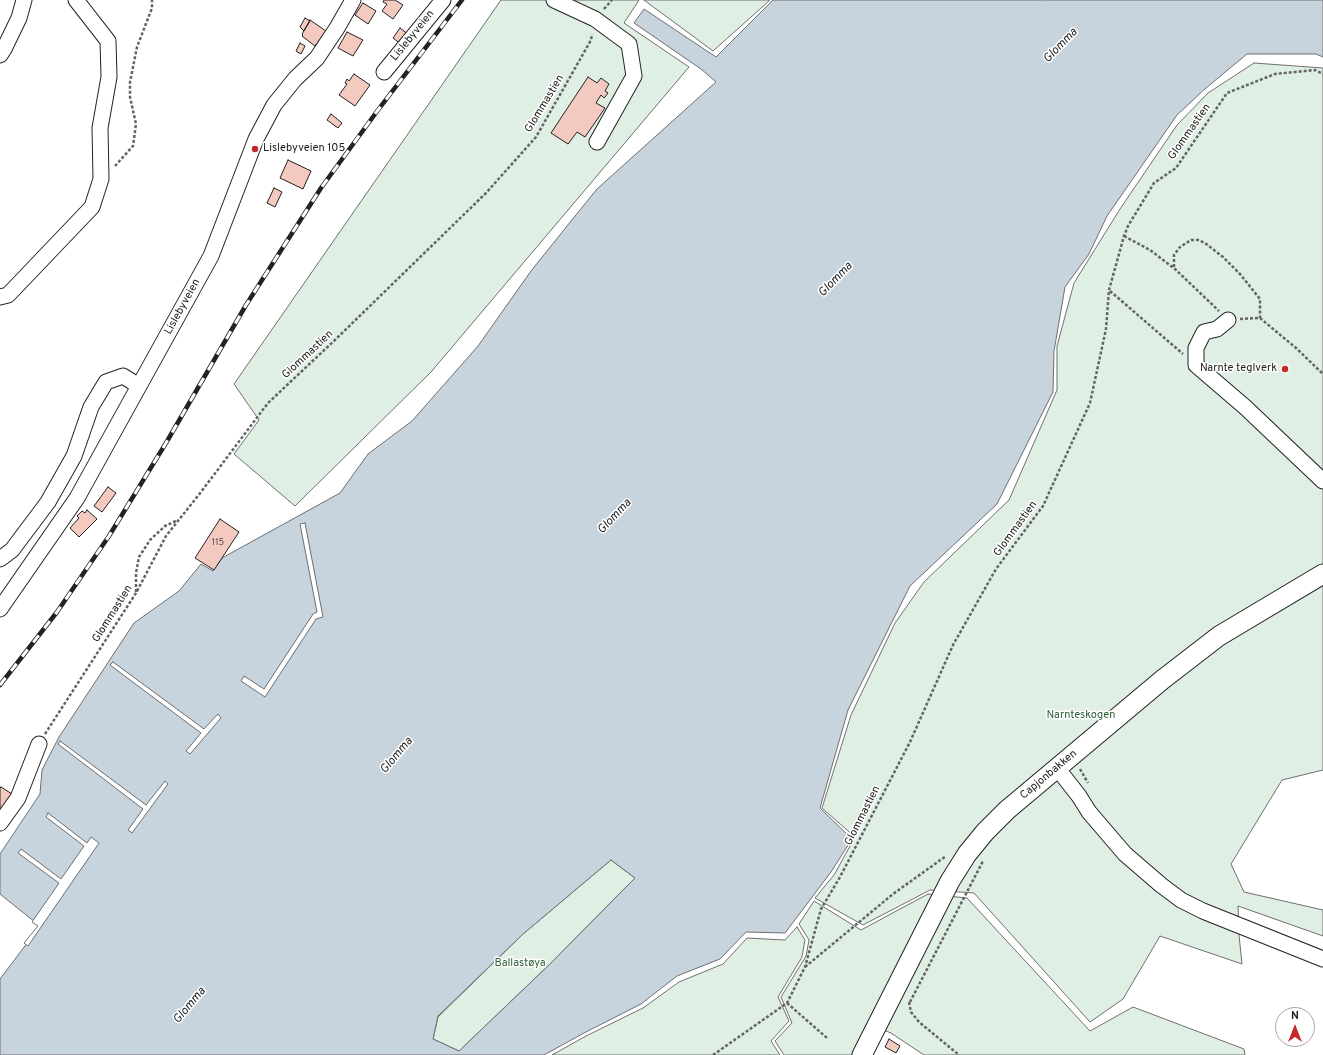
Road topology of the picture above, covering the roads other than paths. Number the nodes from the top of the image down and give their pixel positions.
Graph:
1 (24, 0) edge
2 (76, 0) edge
3 (353, 0) edge
4 (443, 0) edge
5 (554, 0) edge
6 (0, 55) edge
7 (384, 72) dead end
8 (597, 142) dead end
9 (0, 297) edge
10 (1228, 320) road end
11 (140, 386) junction
12 (1323, 481) edge
13 (0, 559) edge
14 (1323, 574) edge
15 (0, 609) edge
16 (39, 744) road end
17 (1062, 774) junction
18 (0, 823) edge
19 (1323, 959) edge
20 (862, 1055) edge

1 - 6 street
2 - 9 street
3 - 11 street, Lislebyveien
4 - 7 street, Lislebyveien
5 - 8 street
10 - 12 street
11 - 13 street
11 - 15 street, Lislebyveien
14 - 17 main road, Capjonbakken
16 - 18 street
17 - 19 street
17 - 20 main road, Capjonbakken

